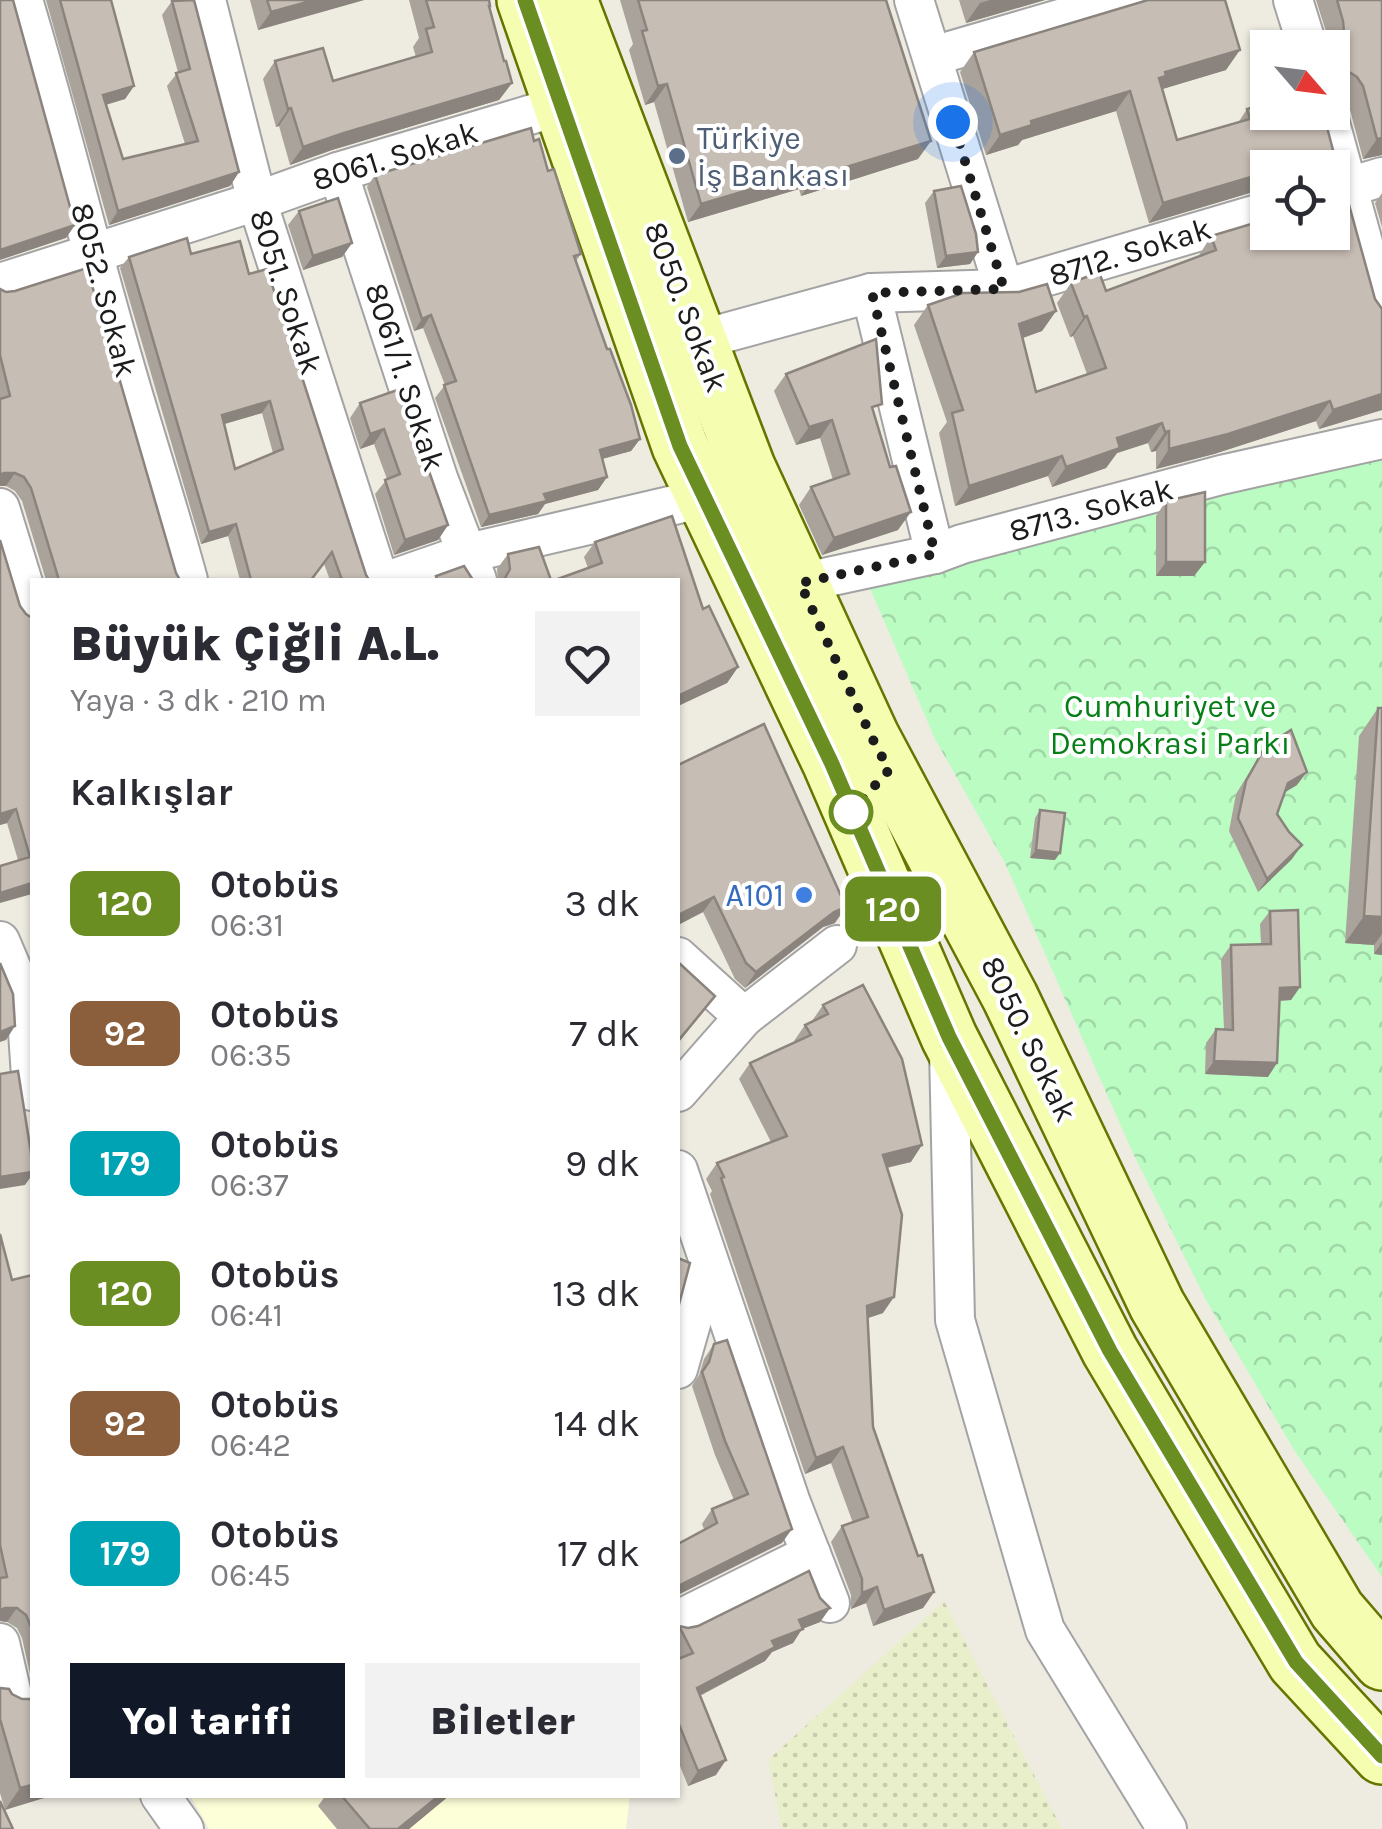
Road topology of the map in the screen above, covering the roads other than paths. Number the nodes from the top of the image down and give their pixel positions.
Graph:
1 (23, 0) edge
2 (206, 0) edge
3 (525, 0) edge
4 (569, 0) edge
5 (914, 0) edge
6 (1126, 0) edge
7 (1294, 0) edge
8 (1303, 30) edge
9 (933, 56) junction
10 (562, 107) junction
11 (1334, 130) edge
12 (338, 172) junction
13 (1354, 185) edge
14 (256, 201) junction
15 (1250, 216) edge
16 (93, 252) junction
17 (0, 283) edge
18 (1004, 289) junction
19 (872, 293) junction
20 (1382, 312) edge
21 (698, 340) junction
22 (1382, 439) edge
23 (704, 498) junction
24 (0, 508) edge
25 (935, 554) junction
26 (472, 567) edge
27 (187, 578) edge
28 (378, 578) edge
29 (403, 578) edge
30 (800, 583) junction
31 (30, 606) edge
32 (0, 940) edge
33 (837, 945) dead end
34 (680, 958) edge
35 (29, 1006) edge
36 (744, 1018) junction
37 (30, 1034) edge
38 (949, 1037) junction
39 (680, 1090) edge
40 (680, 1176) edge
41 (708, 1264) junction
42 (680, 1362) edge
43 (811, 1554) junction
44 (830, 1603) edge
45 (680, 1619) edge
46 (0, 1643) edge
47 (1382, 1662) edge
48 (15, 1698) edge
49 (1382, 1756) edge
50 (162, 1798) edge
51 (184, 1829) edge
52 (1167, 1829) edge

1 - 16 street, 8052. Sokak
2 - 14 street, 8051. Sokak
3 - 10 street, 8050. Sokak
4 - 21 street, 8050. Sokak
5 - 9 street
6 - 9 street
7 - 8 street
9 - 18 street
10 - 12 street, 8061. Sokak
10 - 23 street, 8050. Sokak
11 - 13 street
12 - 14 street, 8061. Sokak
12 - 26 street, 8061/1. Sokak
13 - 20 street
14 - 16 street, 8061. Sokak
14 - 28 street, 8051. Sokak
15 - 18 street, 8712. Sokak
16 - 17 street, 8061. Sokak
16 - 27 street, 8052. Sokak
18 - 19 street, 8712. Sokak
19 - 21 street, 8712. Sokak
19 - 25 street
21 - 30 street, 8050. Sokak
22 - 25 street, 8713. Sokak
23 - 26 street
23 - 38 street, 8050. Sokak
24 - 31 street
25 - 30 street, 8713. Sokak
26 - 29 street
30 - 47 street, 8050. Sokak
32 - 35 street
33 - 36 street
34 - 36 street
35 - 37 street
36 - 39 street
38 - 49 street, 8050. Sokak
38 - 52 street
40 - 41 street
41 - 42 street
41 - 43 street
43 - 44 street
43 - 45 street
46 - 48 street
50 - 51 street

